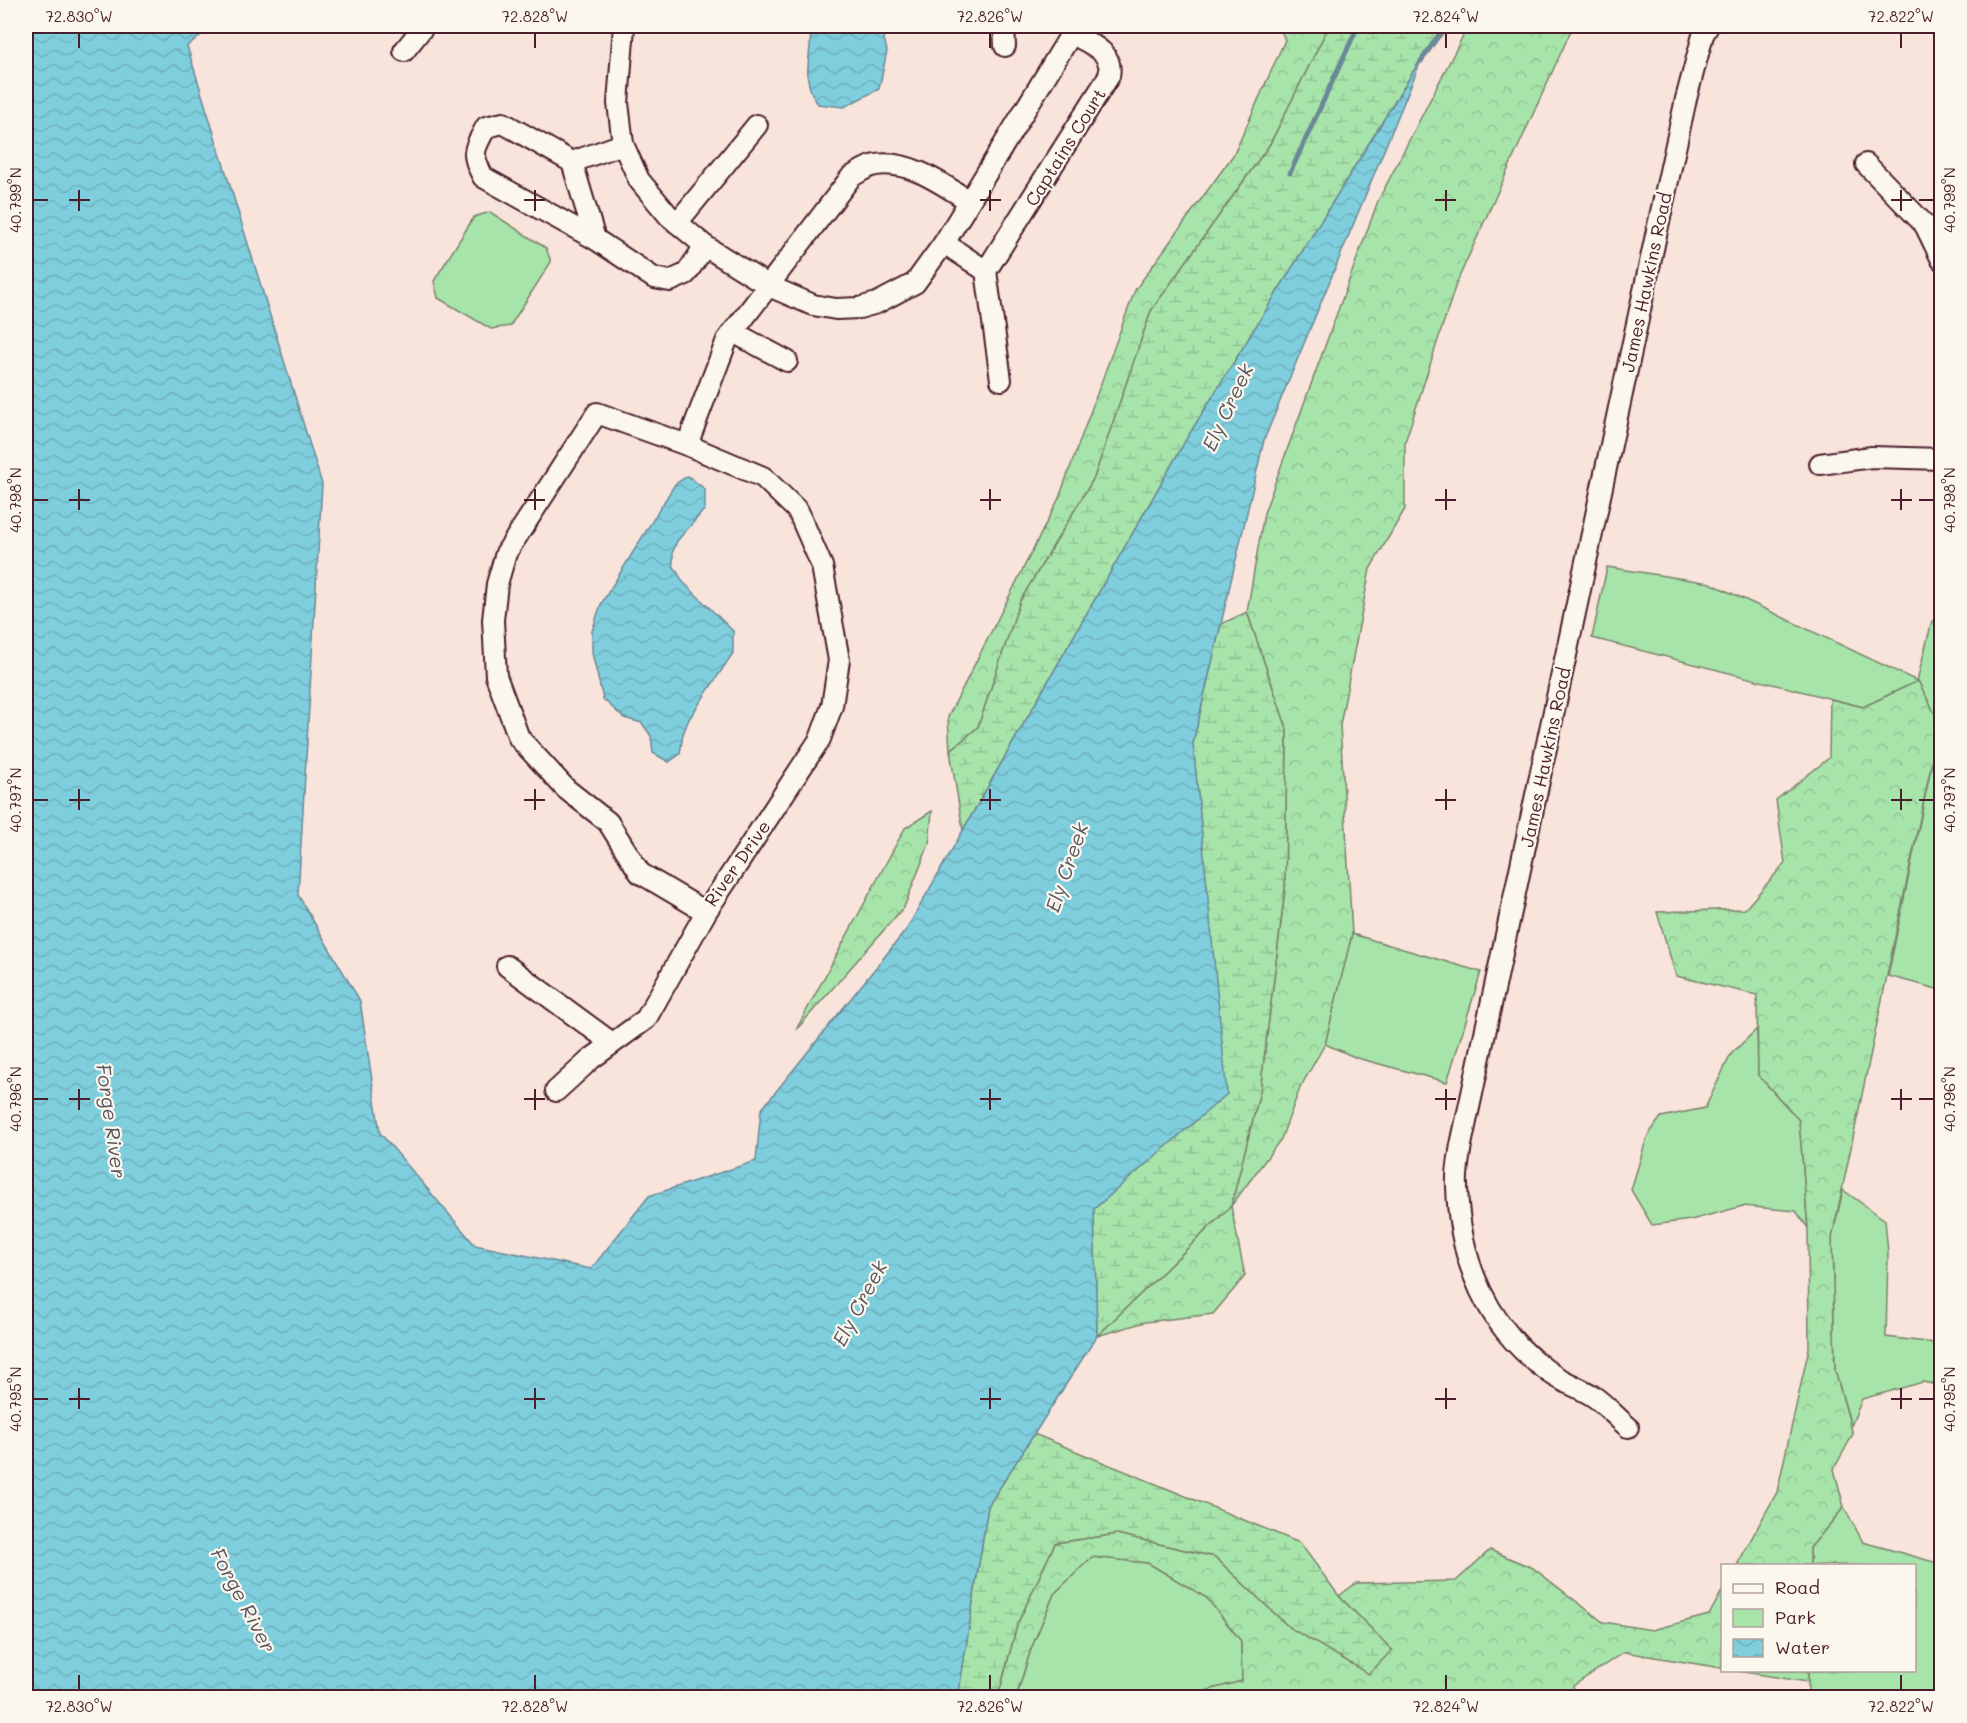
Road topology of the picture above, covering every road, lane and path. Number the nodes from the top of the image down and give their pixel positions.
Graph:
1 (424, 26) edge
2 (624, 26) edge
3 (1004, 26) edge
4 (1708, 26) edge
5 (1074, 29) edge
6 (1005, 46) dead end
7 (404, 51) dead end
8 (757, 125) dead end
9 (623, 144) junction
10 (572, 162) junction
11 (1866, 164) dead end
12 (969, 201) junction
13 (677, 223) junction
14 (596, 238) junction
15 (944, 243) junction
16 (705, 246) junction
17 (1941, 260) edge
18 (987, 271) junction
19 (769, 286) junction
20 (733, 332) junction
21 (787, 360) dead end
22 (1001, 380) dead end
23 (687, 445) junction
24 (1941, 459) edge
25 (1820, 464) dead end
26 (706, 912) junction
27 (507, 966) dead end
28 (612, 1043) junction
29 (556, 1091) dead end
30 (1628, 1427) dead end

1 - 7 street
2 - 9 street
3 - 6 street
4 - 30 street, James Hawkins Road
5 - 12 street
5 - 18 street, Captains Court
8 - 13 street
9 - 10 street
9 - 13 street
10 - 14 street
10 - 14 street
11 - 17 street
12 - 15 street
12 - 19 street
13 - 16 street
14 - 16 street
15 - 18 street
15 - 19 street
16 - 19 street
18 - 22 street
19 - 20 street
20 - 21 street
20 - 23 street
23 - 26 street, River Drive
23 - 26 street, River Drive
24 - 25 street
26 - 28 street
27 - 28 street
28 - 29 street

